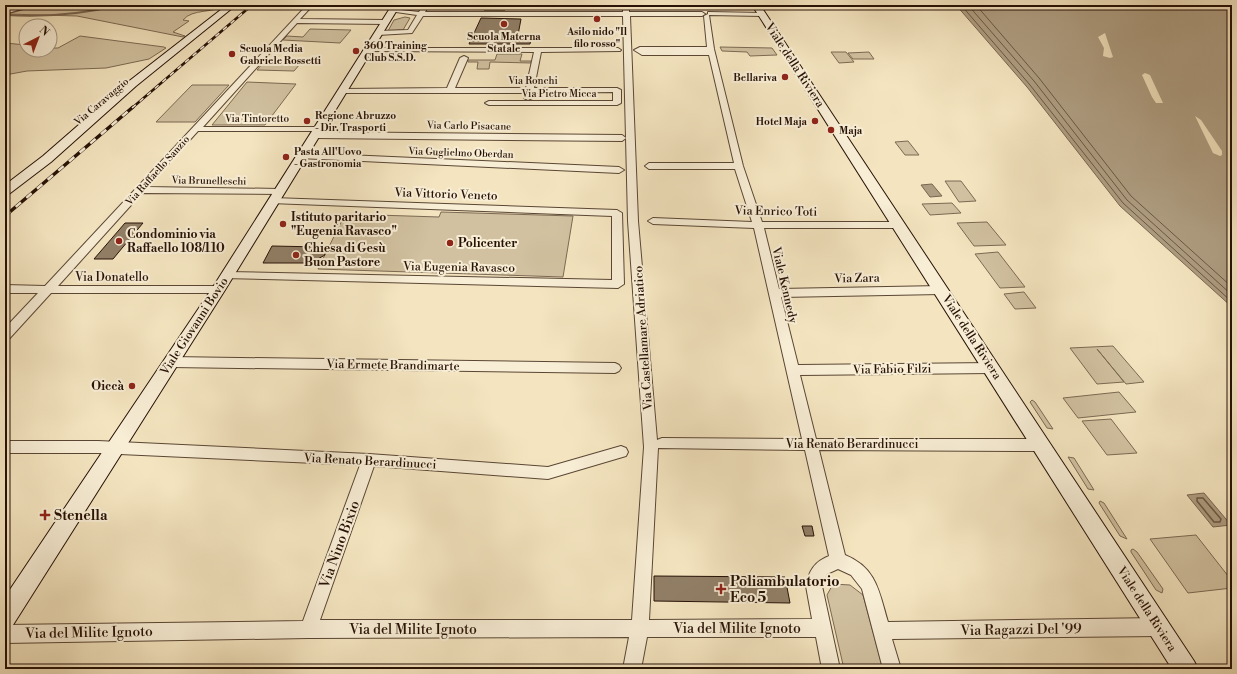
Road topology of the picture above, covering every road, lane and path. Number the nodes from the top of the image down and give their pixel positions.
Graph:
1 (31, 5) edge
2 (232, 5) edge
3 (310, 5) edge
4 (426, 5) edge
5 (513, 5) edge
6 (15, 7) edge
7 (394, 8) edge
8 (759, 9) edge
9 (626, 10) edge
10 (5, 12) edge
11 (706, 13) junction
12 (421, 14) junction
13 (510, 14) junction
14 (295, 21) junction
15 (382, 27) junction
16 (368, 50) junction
17 (538, 50) junction
18 (618, 50) dead end
19 (712, 51) junction
20 (464, 58) dead end
21 (450, 90) junction
22 (617, 90) joint
23 (344, 91) junction
24 (530, 91) junction
25 (488, 103) dead end
26 (527, 103) junction
27 (194, 129) junction
28 (318, 132) junction
29 (622, 138) dead end
30 (302, 156) junction
31 (648, 166) dead end
32 (739, 166) junction
33 (620, 170) dead end
34 (139, 190) junction
35 (5, 191) edge
36 (276, 197) junction
37 (653, 221) dead end
38 (758, 225) junction
39 (899, 225) junction
40 (227, 276) junction
41 (618, 284) joint
42 (5, 290) edge
43 (46, 290) junction
44 (218, 290) junction
45 (941, 290) junction
46 (774, 293) junction
47 (5, 336) edge
48 (171, 362) junction
49 (615, 368) dead end
50 (992, 368) junction
51 (792, 370) junction
52 (662, 444) dead end
53 (810, 444) junction
54 (1042, 445) junction
55 (5, 447) edge
56 (115, 448) junction
57 (621, 452) dead end
58 (369, 460) junction
59 (838, 561) junction
60 (5, 617) edge
61 (640, 627) junction
62 (1159, 627) junction
63 (822, 628) junction
64 (308, 629) junction
65 (882, 630) junction
66 (5, 634) edge
67 (632, 669) edge
68 (831, 669) edge
69 (892, 669) edge
70 (1186, 669) edge

1 - 6 street
2 - 35 street, Via Caravaggio
3 - 14 street, Via Raffaello Sanzio
4 - 12 street
5 - 13 street
6 - 10 street
7 - 12 street
7 - 15 street, Viale Giovanni Bovio
8 - 11 street
8 - 39 street, Viale della Riviera
9 - 11 street
9 - 13 street
9 - 61 street, Via Castellamare Adriatico
11 - 19 street, Viale Kennedy
12 - 13 street
12 - 15 street
14 - 15 street
14 - 27 street, Via Raffaello Sanzio
15 - 16 street, Viale Giovanni Bovio
16 - 17 street
16 - 23 street, Viale Giovanni Bovio
17 - 18 street
17 - 24 street
19 - 19 street
19 - 32 street, Viale Kennedy
20 - 21 street
21 - 23 street, Via Ronchi
21 - 24 street, Via Ronchi
22 - 24 street, Via Ronchi
22 - 26 street, Via Pietro Micca
23 - 28 street, Viale Giovanni Bovio
24 - 26 street
25 - 26 street, Via Pietro Micca
27 - 28 street, Via Tintoretto
27 - 34 street, Via Raffaello Sanzio
28 - 29 street, Via Carlo Pisacane
28 - 30 street, Viale Giovanni Bovio
30 - 33 street, Via Guglielmo Oberdan
30 - 36 street, Viale Giovanni Bovio
31 - 32 street
32 - 38 street, Viale Kennedy
34 - 36 street, Via Brunelleschi
34 - 43 street, Via Raffaello Sanzio
36 - 40 street, Viale Giovanni Bovio
36 - 41 street, Via Vittorio Veneto
37 - 38 street, Via Enrico Toti
38 - 39 street, Via Enrico Toti
38 - 46 street, Viale Kennedy
39 - 45 street, Viale della Riviera
40 - 41 street, Via Eugenia Ravasco
40 - 44 street, Viale Giovanni Bovio
42 - 43 street, Via Donatello
43 - 44 street, Via Donatello
43 - 47 street, Via Raffaello Sanzio
44 - 48 street, Viale Giovanni Bovio
45 - 46 street, Via Zara
45 - 50 street, Viale della Riviera
46 - 51 street, Viale Kennedy
48 - 49 street, Via Ermete Brandimarte
48 - 56 street, Viale Giovanni Bovio
50 - 51 street, Via Fabio Filzi
50 - 54 street, Viale della Riviera
51 - 53 street, Viale Kennedy
52 - 53 street, Via Renato Berardinucci
53 - 54 street, Via Renato Berardinucci
53 - 59 street, Viale Kennedy
54 - 62 street, Viale della Riviera
55 - 56 street, Via Renato Berardinucci
56 - 58 street, Via Renato Berardinucci
56 - 60 street, Viale Giovanni Bovio
57 - 58 street, Via Renato Berardinucci
58 - 64 street, Via Nino Bixio
59 - 63 street
59 - 65 street
61 - 63 street, Via del Milite Ignoto
61 - 64 street, Via del Milite Ignoto
61 - 67 street, Via Castellamare Adriatico
62 - 65 street, Via Ragazzi Del '99
62 - 70 street, Viale della Riviera
63 - 68 street
64 - 66 street, Via del Milite Ignoto
65 - 69 street

